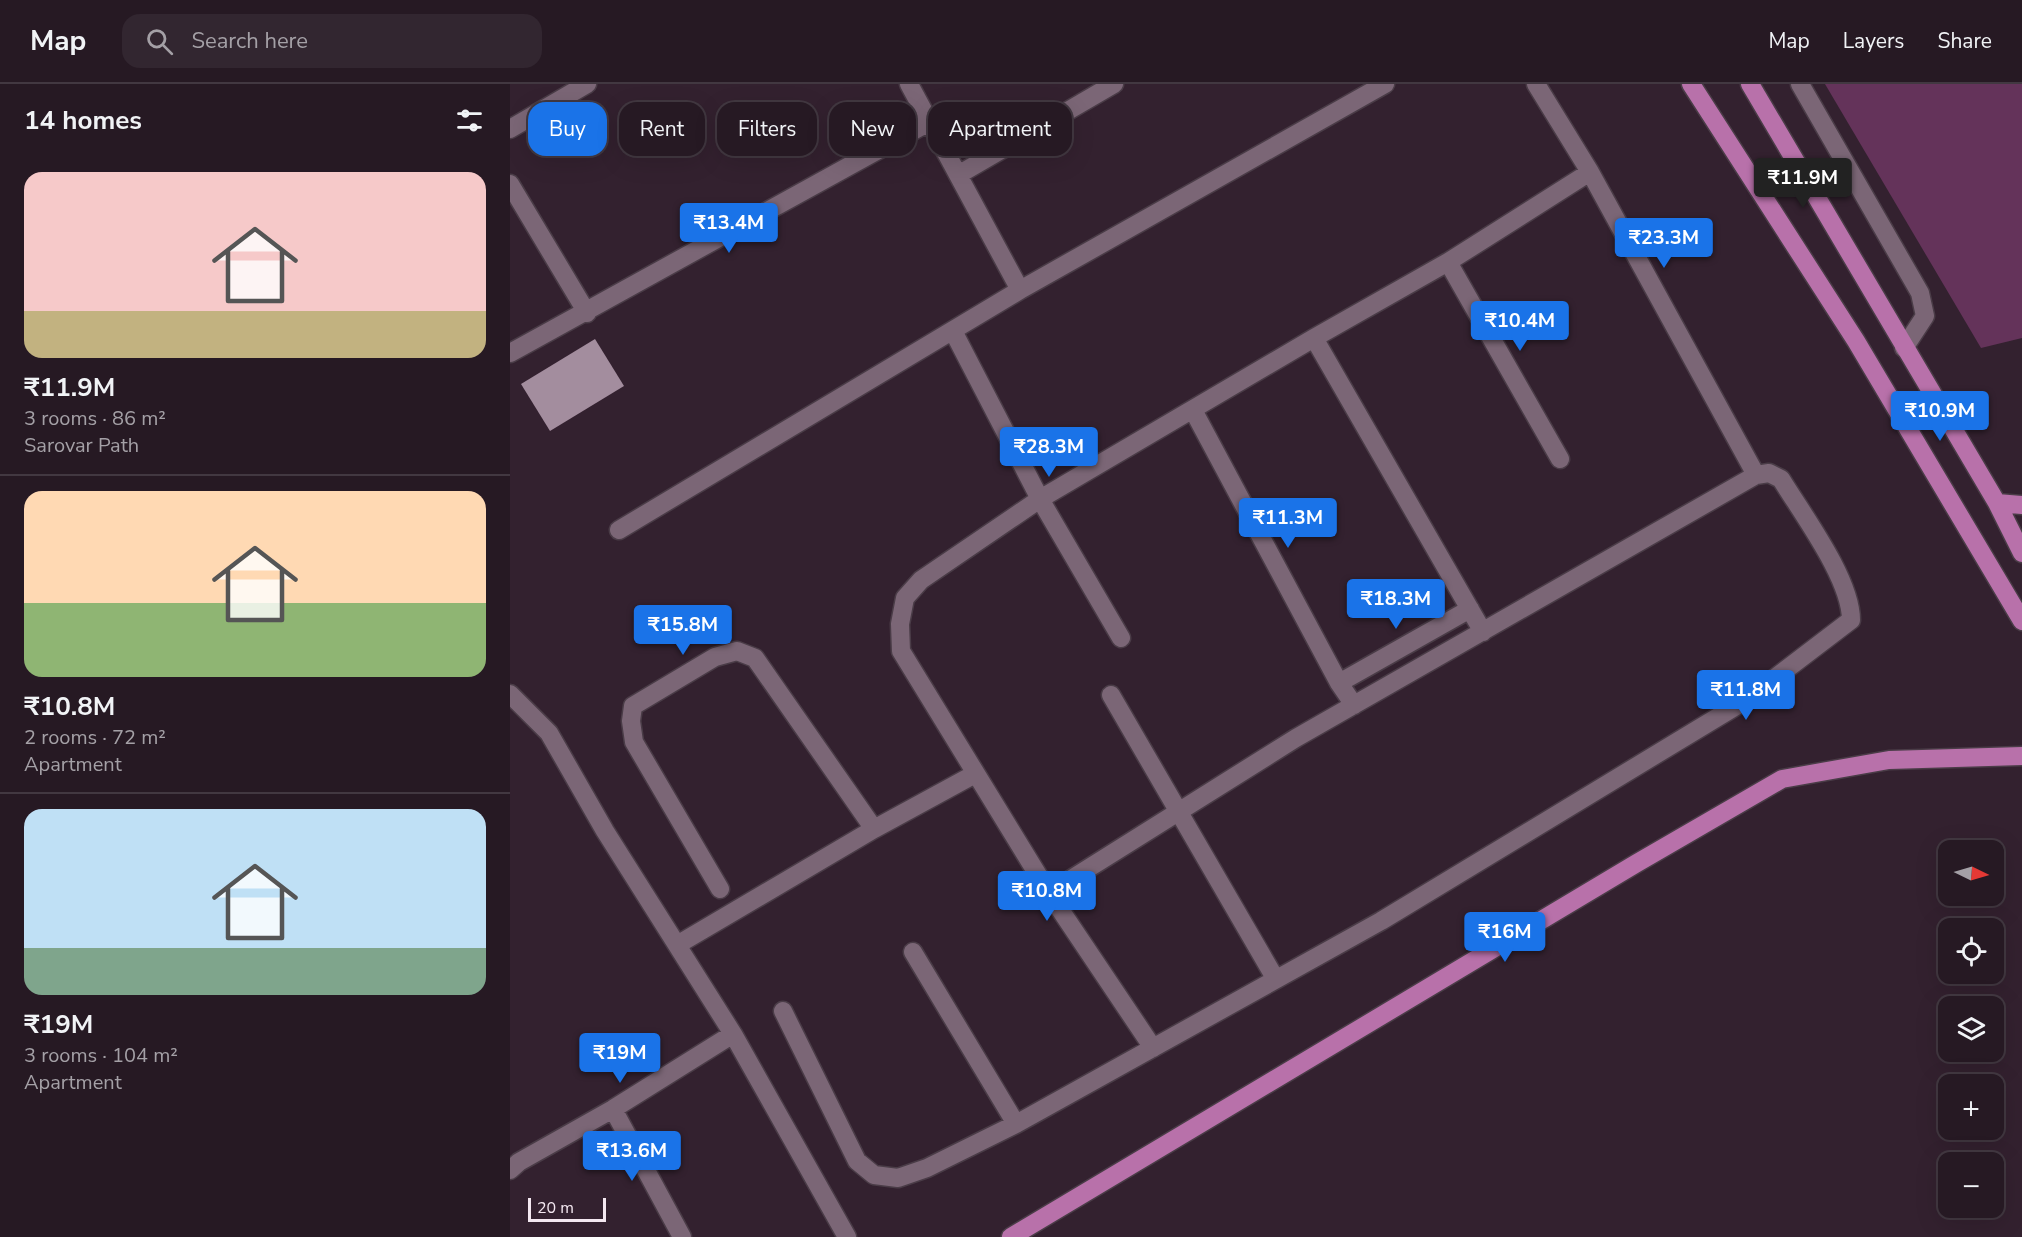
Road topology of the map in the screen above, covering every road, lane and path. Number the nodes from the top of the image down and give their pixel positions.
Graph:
1 (587, 84) edge
2 (909, 84) edge
3 (1114, 84) edge
4 (1385, 84) edge
5 (1536, 84) edge
6 (1691, 84) edge
7 (1750, 84) edge
8 (1800, 84) edge
9 (928, 120) edge
10 (928, 123) edge
11 (510, 129) edge
12 (948, 156) edge
13 (1590, 172) junction
14 (958, 175) junction
15 (510, 184) edge
16 (1448, 262) junction
17 (1020, 290) junction
18 (586, 313) junction
19 (952, 331) junction
20 (1314, 338) junction
21 (1904, 348) junction
22 (510, 353) edge
23 (1193, 410) junction
24 (1560, 459) dead end
25 (1756, 475) junction
26 (1040, 499) junction
27 (1997, 503) junction
28 (2022, 505) edge
29 (619, 530) dead end
30 (2022, 553) edge
31 (1470, 609) junction
32 (2022, 621) edge
33 (1483, 632) junction
34 (1121, 638) dead end
35 (1339, 683) junction
36 (510, 694) edge
37 (1111, 695) dead end
38 (1354, 705) junction
39 (2022, 756) edge
40 (975, 774) junction
41 (1179, 811) junction
42 (874, 829) junction
43 (720, 889) dead end
44 (1049, 893) junction
45 (677, 945) junction
46 (913, 952) dead end
47 (1275, 978) junction
48 (783, 1011) dead end
49 (732, 1034) junction
50 (1153, 1048) junction
51 (613, 1109) junction
52 (1016, 1124) junction
53 (510, 1170) edge
54 (682, 1237) edge
55 (847, 1237) edge
56 (1011, 1237) edge

1 - 11 street
2 - 9 street
3 - 14 street
4 - 17 street
5 - 13 street
6 - 32 main road
7 - 21 main road
8 - 21 street
10 - 18 street
12 - 14 street
13 - 16 street
13 - 25 street
14 - 17 street
15 - 18 street
16 - 20 street
16 - 24 street
17 - 19 street
18 - 22 street
19 - 26 street
19 - 29 street
20 - 23 street
20 - 31 street
21 - 27 main road
23 - 26 street
23 - 35 street
25 - 33 street
25 - 47 street
26 - 34 street
26 - 40 street
27 - 28 main road
27 - 30 main road
31 - 33 street
31 - 35 street
33 - 38 street
35 - 38 street
36 - 45 street
37 - 41 street
38 - 41 street
39 - 56 main road
40 - 42 street
40 - 44 street
41 - 44 street
41 - 47 street
42 - 43 street
42 - 45 street
44 - 50 street
45 - 49 street
46 - 52 street
47 - 50 street
48 - 52 street
49 - 51 street
49 - 55 street
50 - 52 street
51 - 53 street
51 - 54 street

